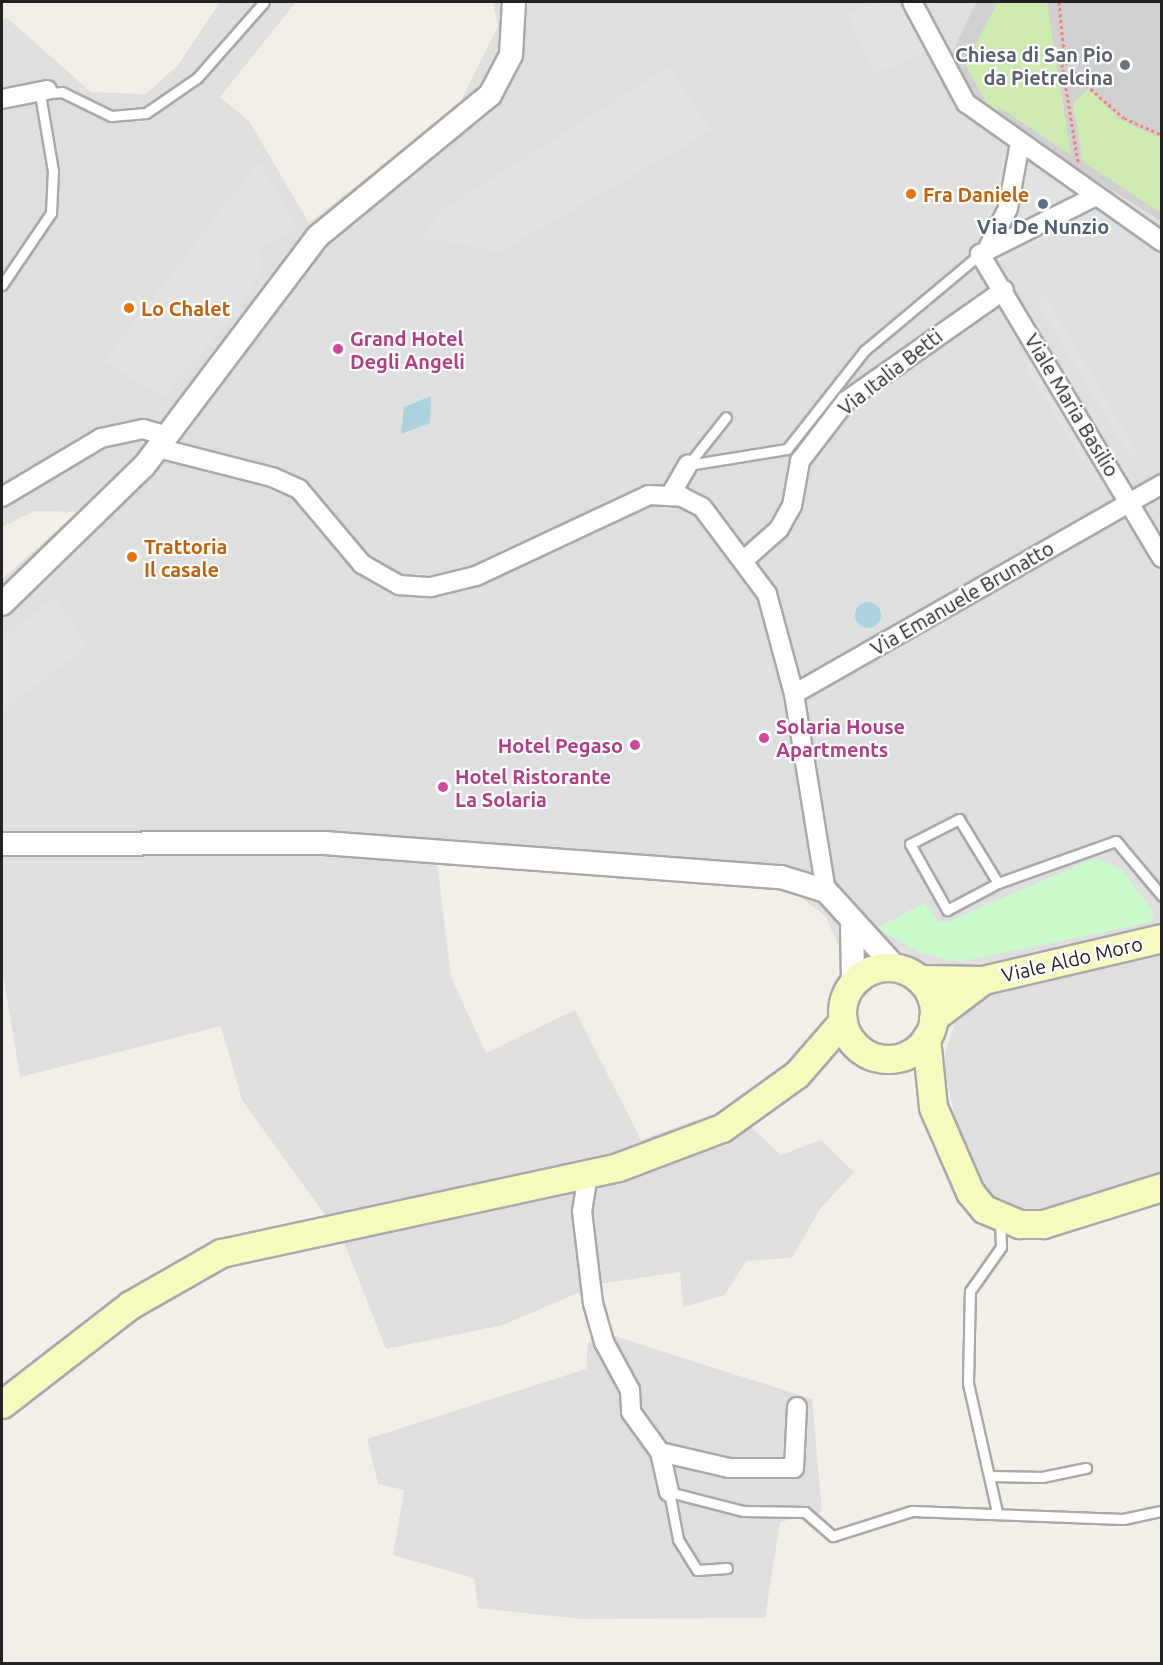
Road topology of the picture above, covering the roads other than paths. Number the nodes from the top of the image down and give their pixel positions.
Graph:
1 (264, 2) edge
2 (514, 2) edge
3 (912, 2) edge
4 (47, 90) junction
5 (2, 99) edge
6 (1020, 143) junction
7 (1096, 196) junction
8 (1161, 242) edge
9 (984, 250) junction
10 (2, 285) edge
11 (1004, 290) junction
12 (726, 417) dead end
13 (163, 442) junction
14 (688, 465) junction
15 (1161, 484) edge
16 (670, 494) junction
17 (2, 497) edge
18 (1130, 502) junction
19 (1161, 558) edge
20 (743, 561) junction
21 (2, 604) edge
22 (794, 694) junction
23 (2, 844) edge
24 (998, 883) junction
25 (826, 891) junction
26 (1161, 896) edge
27 (852, 923) junction
28 (1161, 938) edge
29 (908, 974) junction
30 (983, 980) junction
31 (853, 983) junction
32 (843, 1021) junction
33 (930, 1028) junction
34 (881, 1056) junction
35 (797, 1074) junction
36 (933, 1107) junction
37 (588, 1174) junction
38 (1161, 1187) edge
39 (1000, 1219) junction
40 (2, 1404) edge
41 (797, 1407) dead end
42 (660, 1452) junction
43 (1086, 1468) dead end
44 (991, 1476) junction
45 (669, 1492) junction
46 (1161, 1511) edge
47 (997, 1512) junction
48 (727, 1568) dead end

1 - 4 lane
2 - 13 street
3 - 6 street
4 - 5 street
4 - 10 lane
6 - 7 street
6 - 9 street
7 - 8 street
7 - 9 street
9 - 11 street, Viale Maria Basilio
9 - 14 lane
11 - 18 street, Viale Maria Basilio
11 - 20 street, Via Italia Betti
12 - 14 lane
13 - 16 street
13 - 17 street
13 - 21 street
14 - 16 street
15 - 18 street, Via Emanuele Brunatto
16 - 20 street
18 - 19 street, Viale Maria Basilio
18 - 22 street, Via Emanuele Brunatto
20 - 22 street
22 - 25 street
23 - 25 street
24 - 24 lane
24 - 26 lane
25 - 27 street
27 - 29 street
27 - 31 street
28 - 30 main road, Viale Aldo Moro
29 - 30 main road, Viale Aldo Moro
29 - 31 main road
29 - 33 main road
30 - 33 main road, Viale Aldo Moro
31 - 32 main road
32 - 34 main road
32 - 35 main road
33 - 34 main road
33 - 36 main road
34 - 35 main road
34 - 36 main road
35 - 37 main road
36 - 39 main road
37 - 40 main road
37 - 42 street
38 - 39 main road
39 - 44 lane
41 - 42 street
42 - 45 street
43 - 44 lane
44 - 47 lane
45 - 47 lane
45 - 48 lane
46 - 47 lane

